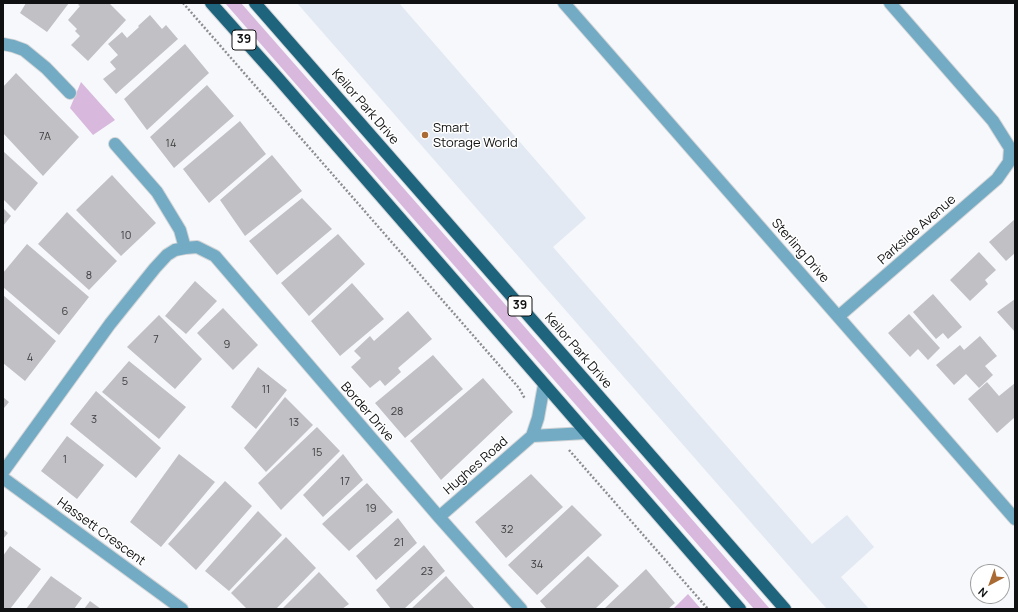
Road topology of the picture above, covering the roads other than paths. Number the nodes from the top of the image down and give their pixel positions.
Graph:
1 (211, 3) edge
2 (255, 3) edge
3 (564, 3) edge
4 (890, 3) edge
5 (3, 44) edge
6 (70, 93) dead end
7 (115, 144) dead end
8 (1012, 164) edge
9 (185, 248) junction
10 (839, 316) junction
11 (544, 385) junction
12 (586, 433) junction
13 (532, 436) junction
14 (3, 472) edge
15 (3, 478) edge
16 (439, 517) junction
17 (1015, 519) edge
18 (182, 609) edge
19 (521, 609) edge
20 (740, 609) edge
21 (785, 609) edge

1 - 11 main road, 39
2 - 21 main road, Keilor Park Drive / 39
3 - 10 street, Sterling Drive
4 - 8 street, Parkside Avenue
5 - 6 street
7 - 9 street
8 - 10 street, Parkside Avenue
9 - 14 street, Border Drive
9 - 16 street, Border Drive
10 - 17 street, Sterling Drive
11 - 12 main road, 39
11 - 13 street
12 - 13 street
12 - 20 main road, 39
13 - 16 street, Hughes Road
15 - 18 street, Hassett Crescent
16 - 19 street, Border Drive

